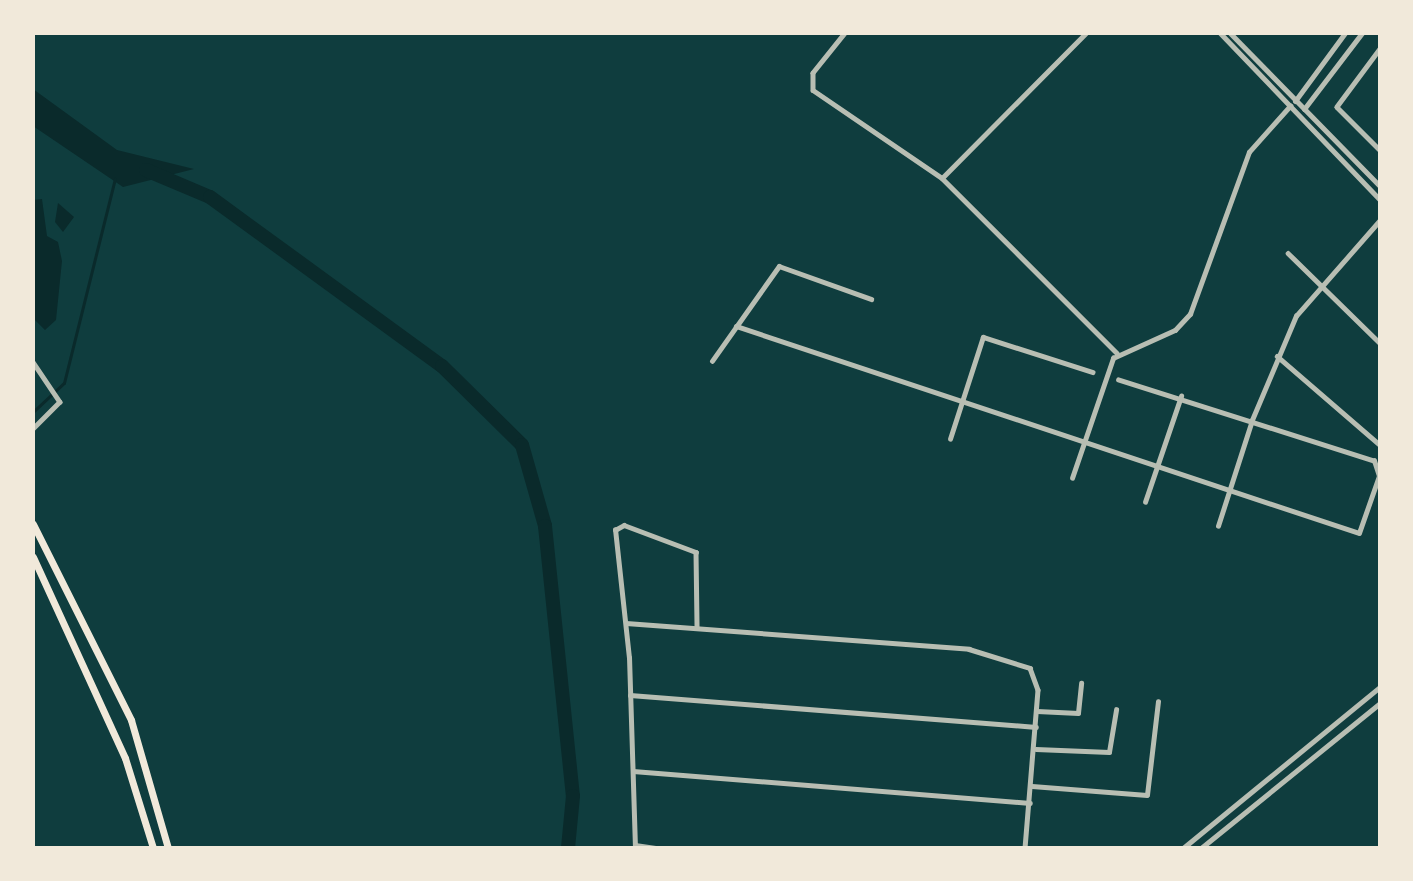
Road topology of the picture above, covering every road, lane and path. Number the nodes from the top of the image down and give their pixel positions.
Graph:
1 (845, 33) edge
2 (1086, 33) edge
3 (1220, 33) edge
4 (1230, 33) edge
5 (1345, 33) edge
6 (1362, 33) edge
7 (1380, 49) edge
8 (1296, 100) junction
9 (1290, 106) junction
10 (1305, 108) junction
11 (1287, 113) junction
12 (1298, 113) junction
13 (1380, 150) edge
14 (942, 178) junction
15 (1380, 186) edge
16 (1380, 200) edge
17 (1380, 220) edge
18 (1288, 253) dead end
19 (1320, 284) junction
20 (871, 299) dead end
21 (736, 326) junction
22 (1380, 343) edge
23 (1117, 354) junction
24 (1277, 356) junction
25 (712, 361) dead end
26 (33, 362) edge
27 (1093, 372) dead end
28 (1119, 380) dead end
29 (1181, 396) junction
30 (961, 401) junction
31 (1252, 420) junction
32 (33, 429) edge
33 (950, 439) dead end
34 (1084, 442) junction
35 (1380, 445) edge
36 (1157, 466) junction
37 (1072, 478) dead end
38 (1229, 491) junction
39 (1145, 502) dead end
40 (33, 524) edge
41 (1218, 526) dead end
42 (33, 557) edge
43 (626, 623) junction
44 (697, 626) junction
45 (1081, 683) dead end
46 (1380, 687) edge
47 (630, 695) junction
48 (1158, 702) dead end
49 (1380, 703) edge
50 (1037, 710) junction
51 (1116, 710) dead end
52 (1036, 727) junction
53 (1036, 748) junction
54 (140, 752) junction
55 (125, 758) junction
56 (633, 771) junction
57 (1032, 786) junction
58 (1239, 802) junction
59 (1030, 803) junction
60 (1248, 811) junction
61 (635, 847) edge
62 (153, 848) edge
63 (168, 848) edge
64 (657, 848) edge
65 (1025, 848) edge
66 (1183, 848) edge
67 (1201, 848) edge

1 - 14 street
2 - 14 street
3 - 9 street
4 - 8 street
5 - 8 street
6 - 10 street
7 - 13 street
8 - 9 street
8 - 10 street
9 - 11 street
9 - 12 street
10 - 12 street
10 - 15 street
11 - 12 street
11 - 23 street
12 - 16 street
14 - 23 street
17 - 19 street
18 - 19 street
19 - 22 street
19 - 24 street
20 - 21 street
21 - 25 street
21 - 30 street
23 - 34 street
24 - 31 street
24 - 35 street
26 - 32 street
27 - 30 street
28 - 29 street
29 - 31 street
29 - 36 street
30 - 33 street
30 - 34 street
31 - 38 street
31 - 38 street
34 - 36 street
34 - 37 street
36 - 38 street
36 - 39 street
38 - 41 street
40 - 54 main road
42 - 55 main road
43 - 44 street
43 - 44 street
43 - 47 street
44 - 50 street
45 - 50 street
46 - 58 street
47 - 52 street
47 - 56 street
48 - 57 street
49 - 60 street
50 - 52 street
51 - 53 street
52 - 53 street
53 - 57 street
54 - 55 main road
54 - 63 main road
55 - 62 main road
56 - 59 street
56 - 61 street
57 - 59 street
58 - 60 street
58 - 66 street
59 - 65 street
60 - 67 street
61 - 64 street

